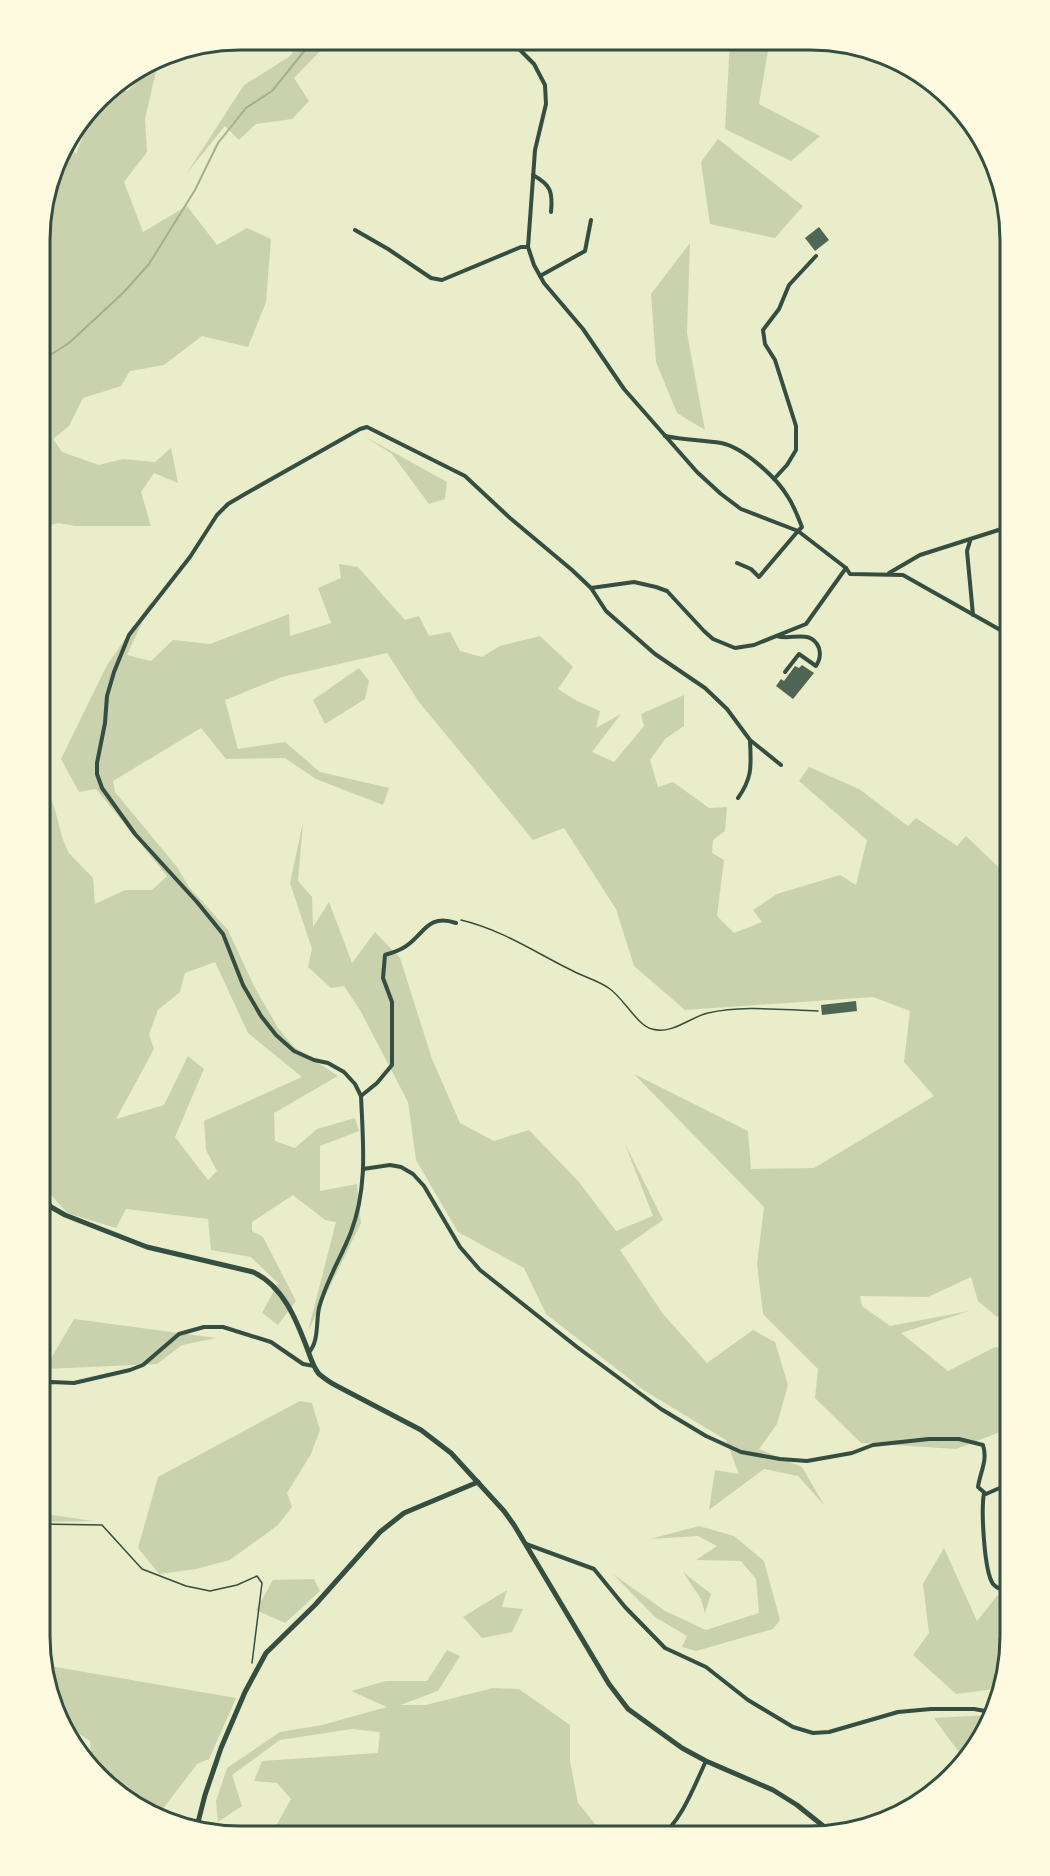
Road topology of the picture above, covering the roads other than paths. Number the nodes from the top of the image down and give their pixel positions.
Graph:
1 (520, 50) edge
2 (533, 175) junction
3 (551, 212) dead end
4 (591, 220) dead end
5 (355, 230) dead end
6 (528, 247) junction
7 (816, 256) dead end
8 (540, 276) junction
9 (665, 436) junction
10 (774, 479) junction
11 (1000, 530) edge
12 (798, 531) junction
13 (969, 541) junction
14 (737, 563) dead end
15 (846, 568) junction
16 (888, 573) junction
17 (591, 588) junction
18 (974, 616) junction
19 (1000, 630) edge
20 (776, 636) junction
21 (785, 672) dead end
22 (750, 740) junction
23 (782, 765) dead end
24 (738, 798) dead end
25 (456, 923) dead end
26 (361, 1096) junction
27 (363, 1169) junction
28 (50, 1206) edge
29 (309, 1352) junction
30 (315, 1366) junction
31 (50, 1382) edge
32 (478, 1482) junction
33 (1000, 1488) edge
34 (984, 1493) junction
35 (525, 1544) junction
36 (1000, 1589) edge
37 (985, 1711) edge
38 (706, 1761) junction
39 (198, 1822) edge
40 (671, 1826) edge
41 (823, 1826) edge

1 - 2 street
2 - 3 street
2 - 6 street
4 - 8 street
5 - 6 street
6 - 8 street
7 - 10 street
8 - 9 street
9 - 10 street
9 - 12 street
10 - 12 street
11 - 13 street
12 - 14 street
12 - 15 street
13 - 16 street
13 - 18 street
15 - 16 street
15 - 20 street
16 - 18 street
17 - 20 street
17 - 22 street
17 - 26 street
18 - 19 street
20 - 21 street
22 - 23 street
22 - 24 street
25 - 26 street
26 - 27 street
27 - 29 street
27 - 34 street
28 - 29 street
29 - 30 street
30 - 31 street
30 - 32 street
32 - 35 street
32 - 39 street
33 - 34 street
34 - 36 street
35 - 37 street
35 - 38 street
38 - 40 street
38 - 41 street

